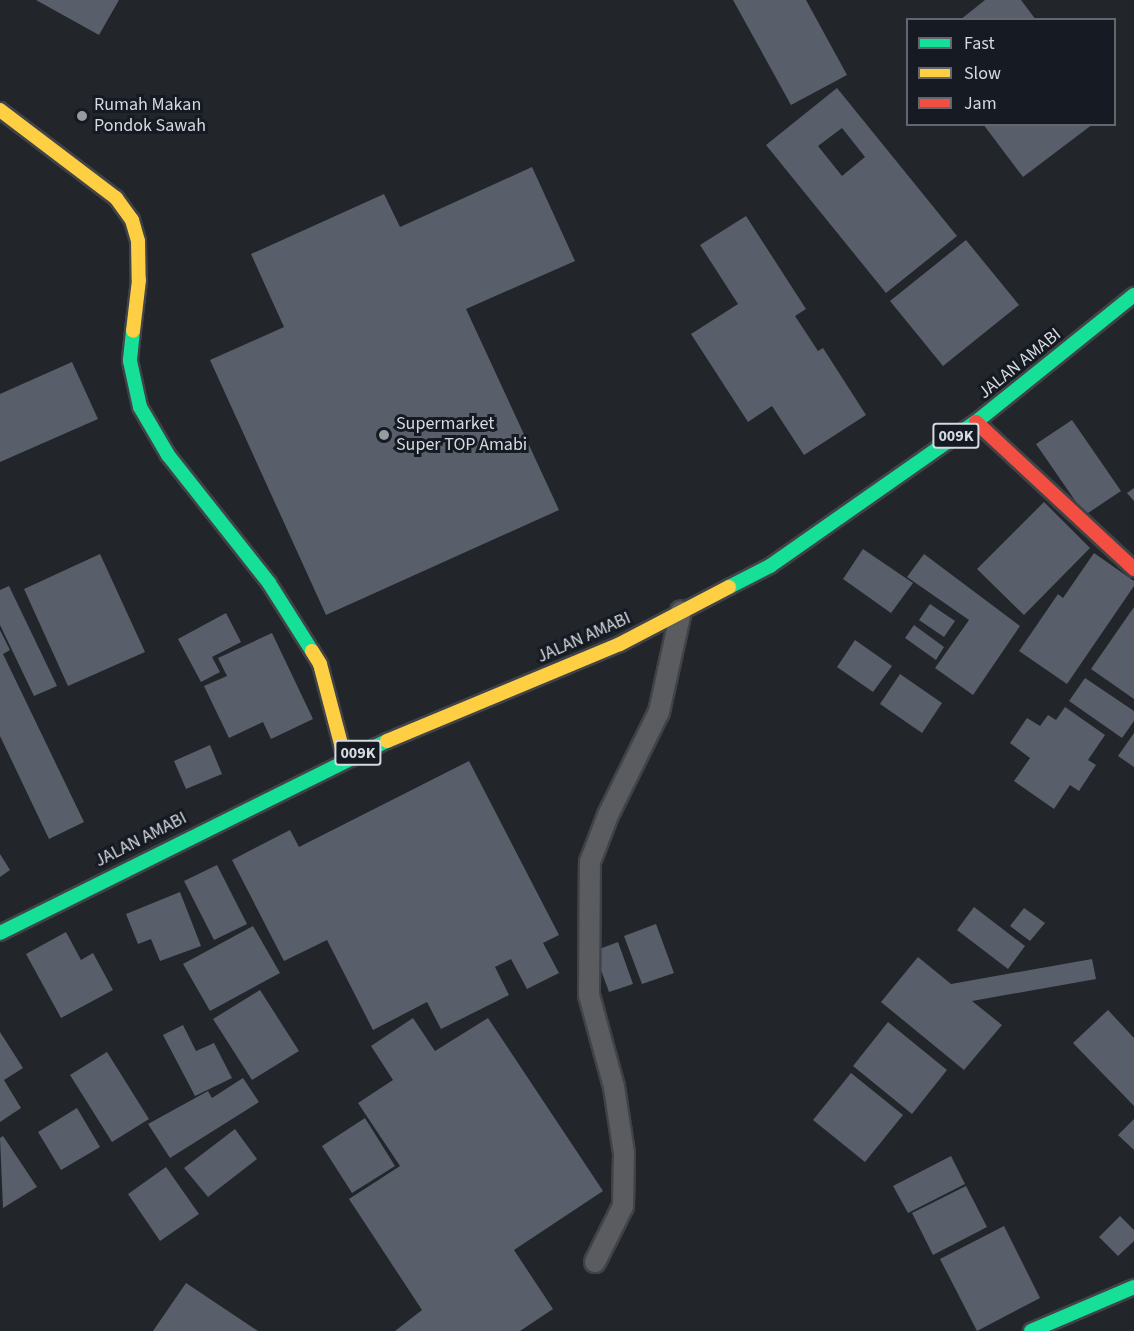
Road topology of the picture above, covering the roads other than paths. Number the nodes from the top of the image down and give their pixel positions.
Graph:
1 (0, 110) edge
2 (1134, 295) edge
3 (976, 422) junction
4 (1134, 569) edge
5 (681, 611) junction
6 (345, 759) junction
7 (0, 933) edge
8 (595, 1262) dead end
9 (1134, 1287) edge
10 (1031, 1331) edge

1 - 6 main road
2 - 3 main road, JALAN AMABI / 009K
3 - 4 main road
3 - 5 main road, JALAN AMABI / 009K
5 - 6 main road, JALAN AMABI / 009K
5 - 8 lane
6 - 7 main road, JALAN AMABI / 009K
9 - 10 main road

